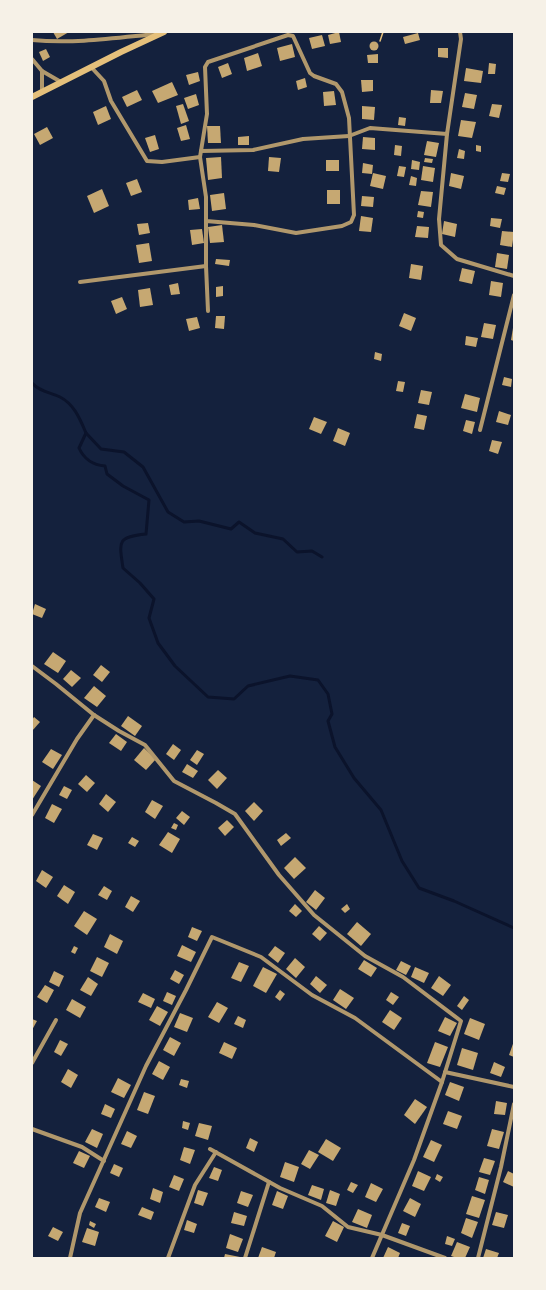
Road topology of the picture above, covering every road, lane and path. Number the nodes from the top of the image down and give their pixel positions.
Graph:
1 (383, 32) edge
2 (460, 32) edge
3 (163, 33) edge
4 (32, 40) edge
5 (380, 41) dead end
6 (32, 59) edge
7 (91, 67) junction
8 (42, 71) junction
9 (61, 82) junction
10 (42, 92) junction
11 (32, 97) edge
12 (447, 134) junction
13 (349, 136) junction
14 (201, 151) junction
15 (200, 157) junction
16 (206, 221) junction
17 (206, 266) junction
18 (514, 276) edge
19 (80, 282) dead end
20 (514, 295) edge
21 (208, 311) dead end
22 (480, 430) dead end
23 (32, 666) edge
24 (94, 715) junction
25 (32, 815) edge
26 (56, 1020) dead end
27 (32, 1063) edge
28 (445, 1072) junction
29 (442, 1082) junction
30 (514, 1087) edge
31 (514, 1104) edge
32 (32, 1129) edge
33 (210, 1149) dead end
34 (216, 1152) junction
35 (104, 1161) junction
36 (270, 1182) junction
37 (382, 1235) junction
38 (70, 1258) edge
39 (168, 1258) edge
40 (245, 1258) edge
41 (372, 1258) edge
42 (445, 1258) edge
43 (478, 1258) edge

1 - 5 path
2 - 12 street
3 - 4 street
3 - 7 main road
6 - 8 street
7 - 9 main road
7 - 15 street
8 - 9 street
8 - 10 street
9 - 10 main road
10 - 11 main road
12 - 13 street
12 - 18 street
13 - 14 street
13 - 14 street
13 - 16 street
14 - 15 street
15 - 16 street
16 - 17 street
17 - 19 street
17 - 21 street
20 - 22 street
23 - 24 street
24 - 25 street
24 - 28 street
26 - 27 street
28 - 29 street
28 - 30 street
29 - 35 street
29 - 37 street
31 - 43 street
32 - 35 street
33 - 34 street
34 - 36 street
34 - 39 street
35 - 38 street
36 - 37 street
36 - 40 street
37 - 41 street
37 - 42 street

